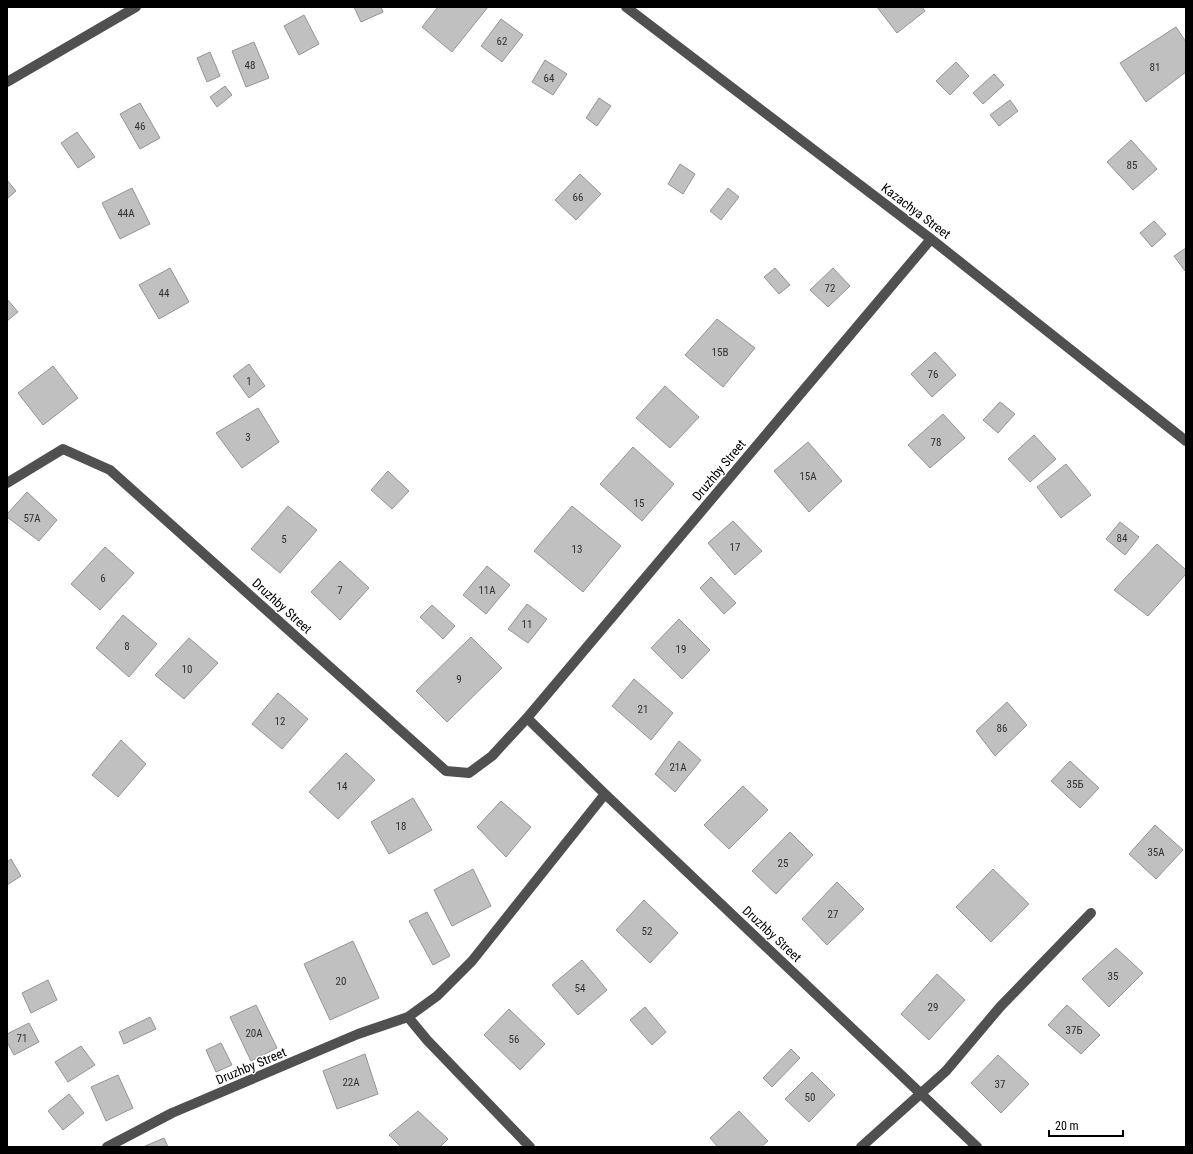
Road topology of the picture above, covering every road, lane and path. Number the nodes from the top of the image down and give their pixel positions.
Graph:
1 (136, 7) edge
2 (626, 7) edge
3 (7, 82) edge
4 (931, 239) junction
5 (1186, 441) edge
6 (7, 483) edge
7 (527, 718) junction
8 (606, 794) junction
9 (1091, 913) dead end
10 (408, 1017) junction
11 (921, 1093) junction
12 (107, 1147) edge
13 (530, 1147) edge
14 (861, 1147) edge
15 (977, 1147) edge

1 - 3 street
2 - 4 street, Kazachya Street
4 - 5 street, Kazachya Street
4 - 7 street, Druzhby Street
6 - 7 street, Druzhby Street
7 - 8 street, Druzhby Street
8 - 10 street, Druzhby Street
8 - 11 street, Druzhby Street
9 - 11 street
10 - 12 street, Druzhby Street
10 - 13 street
11 - 14 street
11 - 15 street, Druzhby Street

